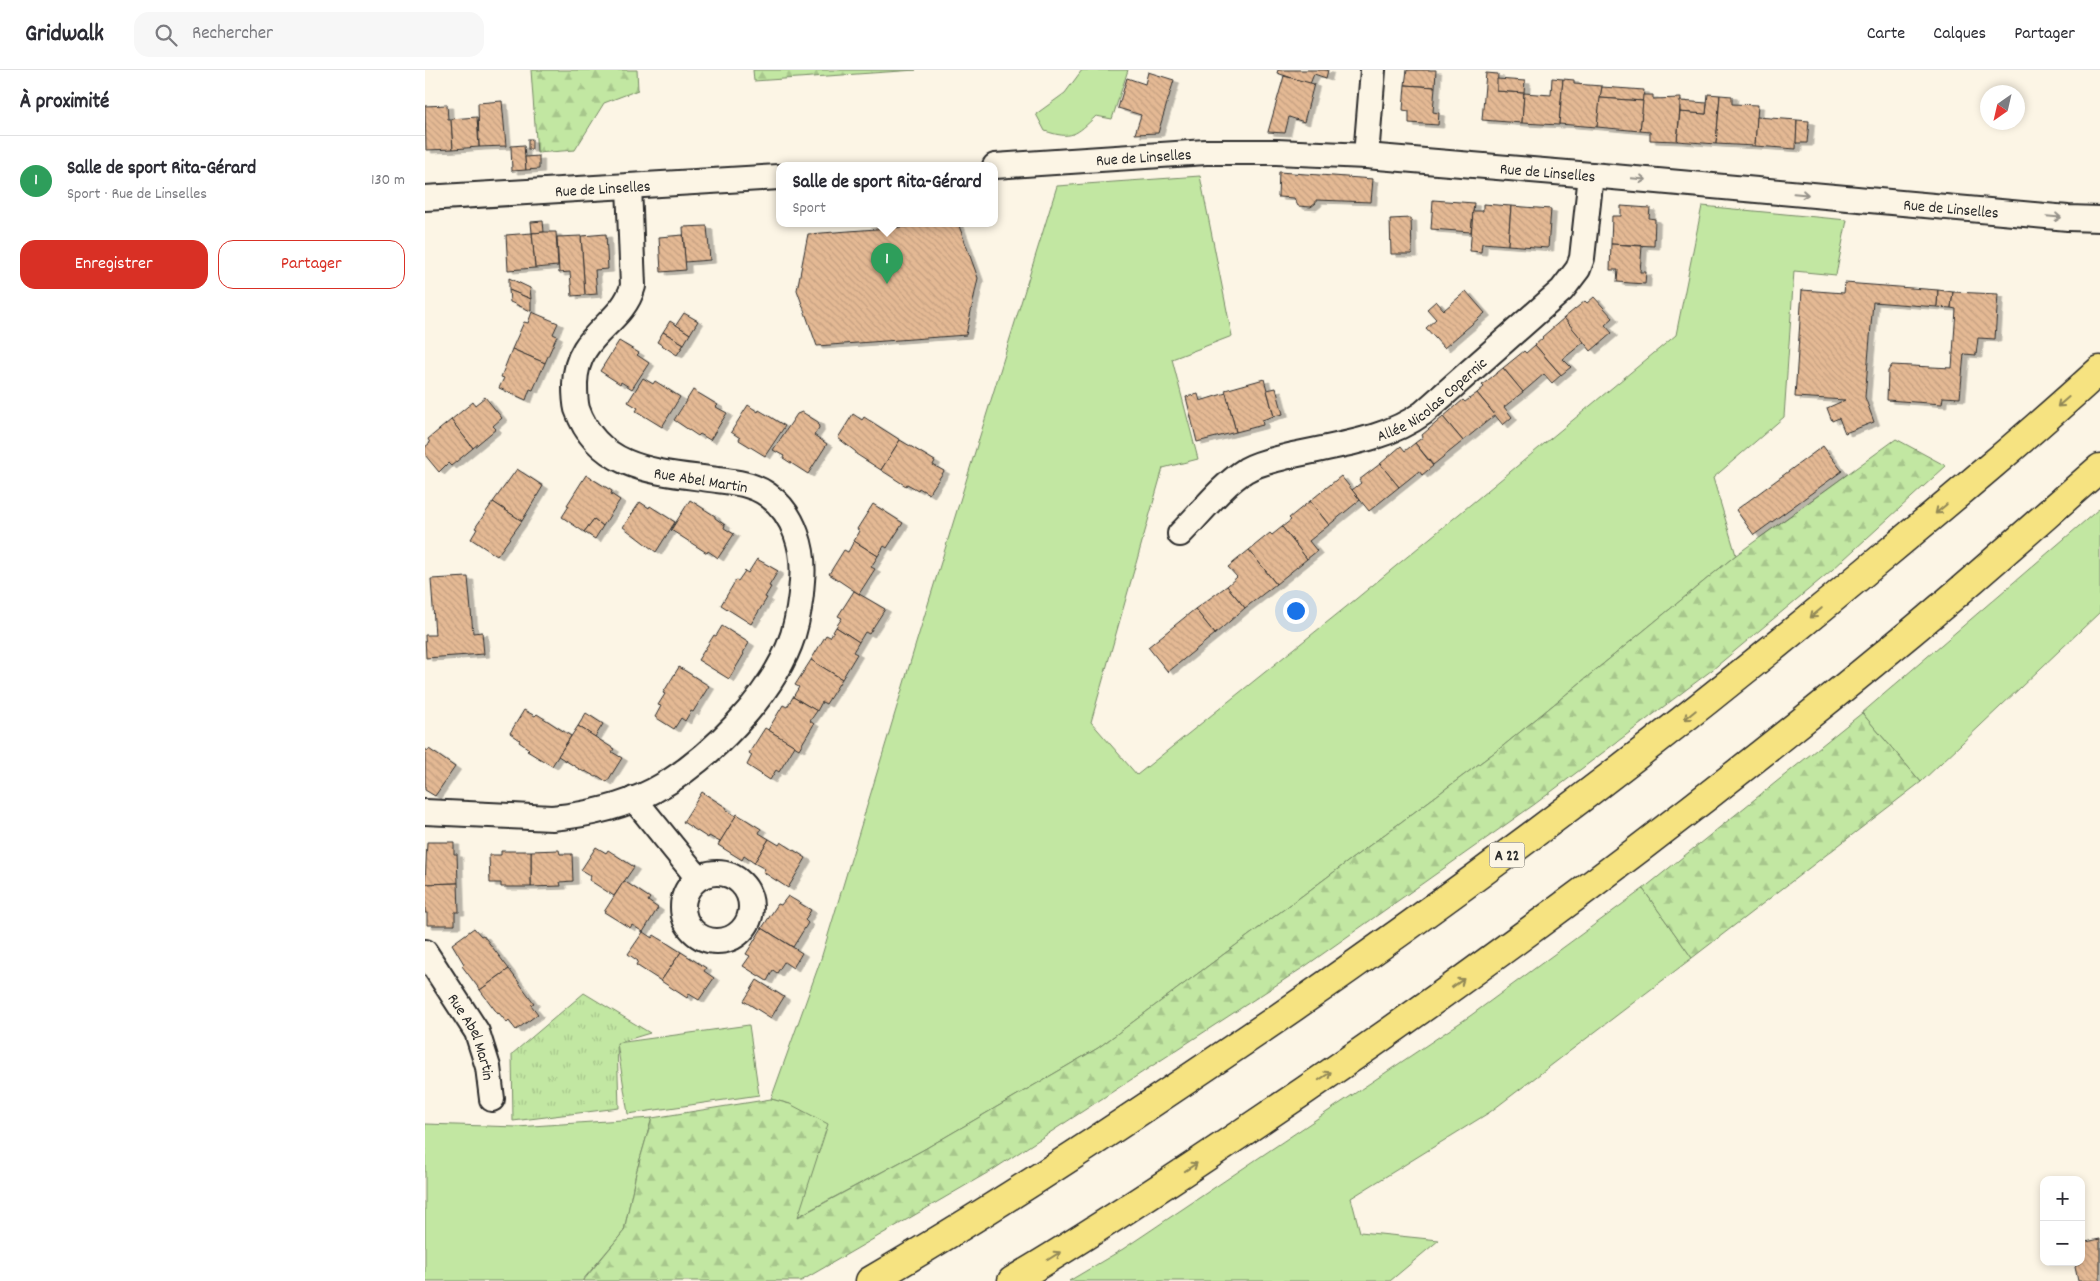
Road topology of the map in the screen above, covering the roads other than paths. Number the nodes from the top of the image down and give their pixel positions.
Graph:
1 (1373, 70) edge
2 (1366, 156) junction
3 (998, 166) edge
4 (1591, 175) junction
5 (776, 177) edge
6 (629, 186) junction
7 (425, 198) edge
8 (2100, 219) edge
9 (2100, 370) edge
10 (2100, 468) edge
11 (1181, 534) dead end
12 (633, 799) junction
13 (425, 812) edge
14 (698, 878) dead end
15 (425, 952) edge
16 (492, 1099) dead end
17 (870, 1281) edge
18 (1012, 1281) edge

1 - 2 street
2 - 3 street, Rue de Linselles
2 - 4 street, Rue de Linselles
4 -> 8 street, Rue de Linselles
4 - 11 street, Allée Nicolas Copernic
5 - 6 street, Rue de Linselles
6 - 7 street, Rue de Linselles
6 - 12 street, Rue Abel Martin
9 -> 17 highway, A 22
18 -> 10 highway
12 - 13 street, Rue Abel Martin
12 - 14 street
15 - 16 street, Rue Abel Martin

